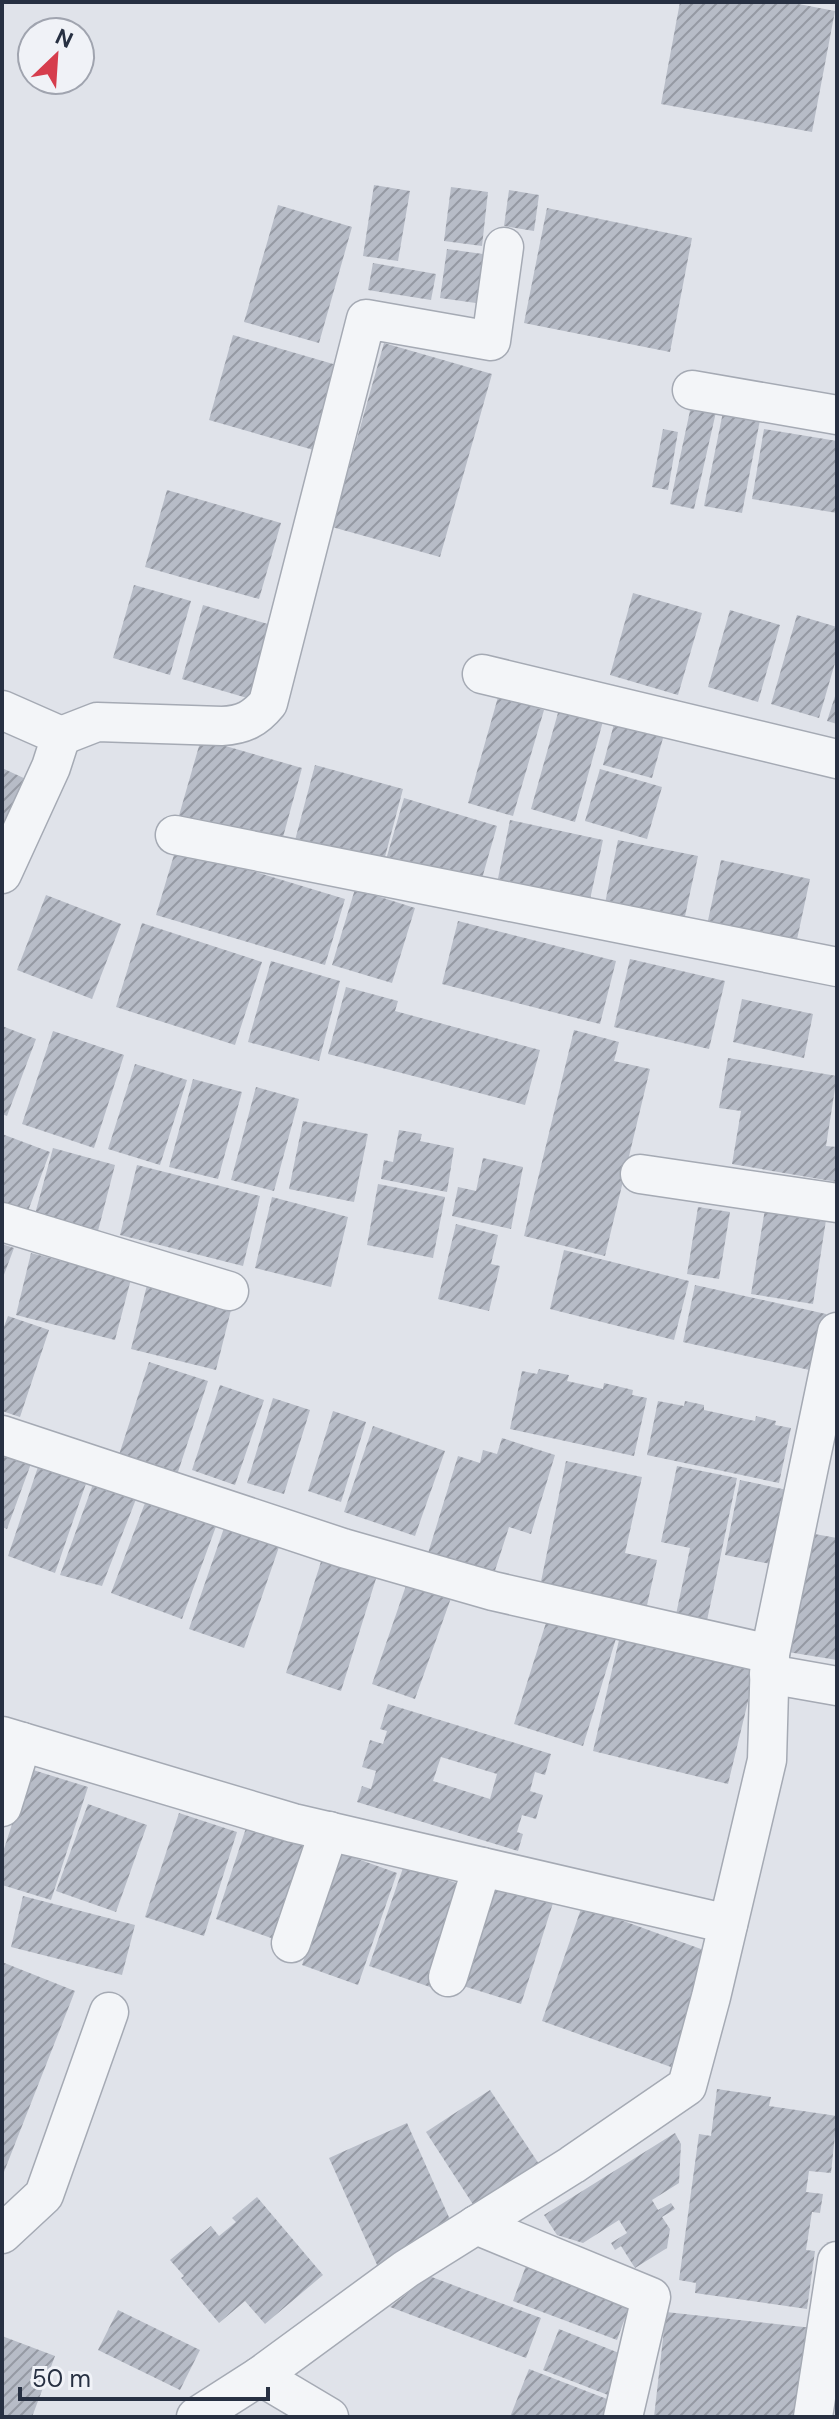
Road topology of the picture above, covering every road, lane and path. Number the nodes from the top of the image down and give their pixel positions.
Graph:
1 (504, 247) dead end
2 (692, 390) dead end
3 (837, 415) edge
4 (482, 674) dead end
5 (2, 710) edge
6 (61, 736) junction
7 (837, 759) edge
8 (175, 835) dead end
9 (2, 874) edge
10 (837, 967) edge
11 (640, 1174) dead end
12 (837, 1203) edge
13 (2, 1222) edge
14 (229, 1291) dead end
15 (837, 1332) edge
16 (2, 1435) edge
17 (770, 1664) junction
18 (837, 1686) edge
19 (12, 1739) edge
20 (2, 1807) edge
21 (329, 1831) junction
22 (482, 1867) junction
23 (728, 1924) junction
24 (291, 1943) dead end
25 (448, 1977) dead end
26 (109, 2012) dead end
27 (476, 2225) junction
28 (2, 2234) edge
29 (837, 2261) edge
30 (260, 2376) junction
31 (196, 2417) edge
32 (329, 2417) edge
33 (623, 2417) edge
34 (813, 2417) edge

1 - 6 street
2 - 3 street
4 - 7 street
5 - 6 street
6 - 9 street
8 - 10 street
11 - 12 street
13 - 14 street
15 - 17 street
16 - 17 street
17 - 18 street
17 - 23 street
19 - 20 street
19 - 21 street
21 - 22 street
21 - 24 street
22 - 23 street
22 - 25 street
23 - 27 street
26 - 28 street
27 - 30 street
27 - 33 street
29 - 34 street
30 - 31 street
30 - 32 street

